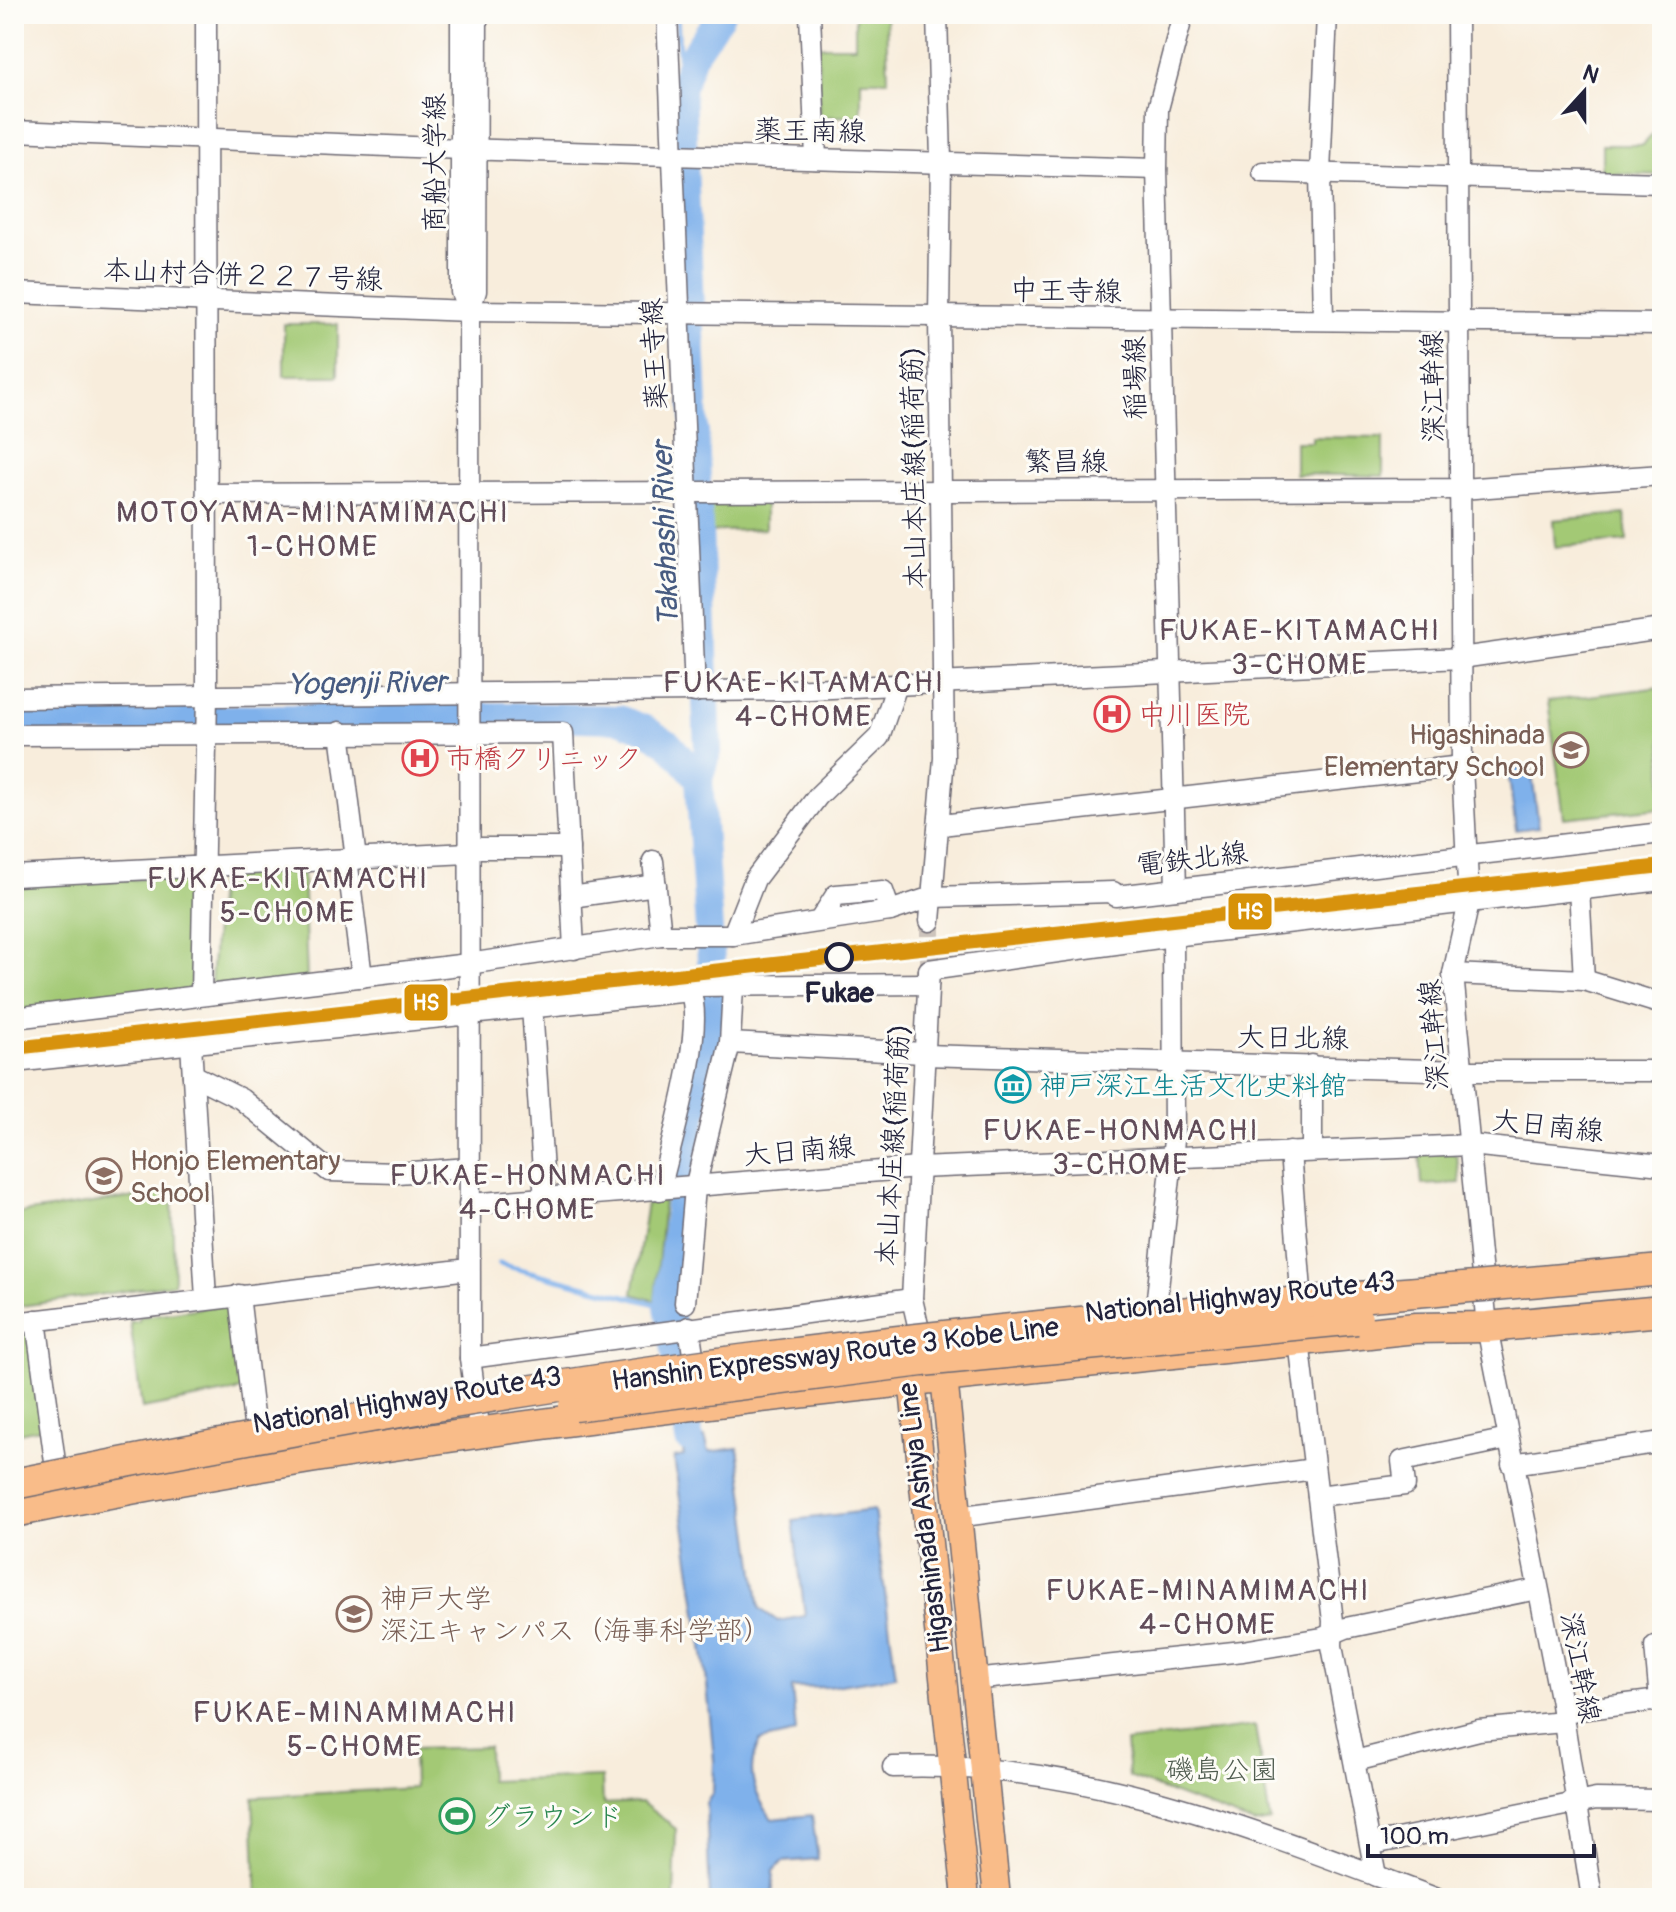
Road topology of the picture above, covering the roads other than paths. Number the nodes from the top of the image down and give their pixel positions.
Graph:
1 (206, 14) edge
2 (461, 14) edge
3 (477, 14) edge
4 (667, 14) edge
5 (810, 14) edge
6 (937, 14) edge
7 (1183, 14) edge
8 (1327, 14) edge
9 (1457, 14) edge
10 (14, 131) edge
11 (207, 137) junction
12 (469, 149) junction
13 (681, 155) junction
14 (816, 159) junction
15 (941, 161) junction
16 (1157, 169) junction
17 (1263, 172) dead end
18 (1320, 173) junction
19 (1458, 177) junction
20 (1662, 183) edge
21 (14, 293) edge
22 (206, 301) junction
23 (469, 311) junction
24 (687, 313) junction
25 (939, 317) junction
26 (1323, 319) junction
27 (1160, 320) junction
28 (1459, 320) junction
29 (1662, 324) edge
30 (1662, 475) edge
31 (941, 489) junction
32 (1461, 489) junction
33 (1164, 490) junction
34 (694, 492) junction
35 (207, 494) junction
36 (470, 494) junction
37 (1662, 629) edge
38 (1461, 658) junction
39 (1170, 673) junction
40 (943, 682) junction
41 (897, 685) junction
42 (702, 692) junction
43 (14, 698) edge
44 (471, 700) junction
45 (207, 718) junction
46 (471, 728) junction
47 (340, 732) junction
48 (14, 735) edge
49 (1462, 766) junction
50 (1173, 798) junction
51 (941, 825) junction
52 (1662, 833) edge
53 (569, 848) junction
54 (468, 851) junction
55 (1465, 853) junction
56 (351, 859) junction
57 (653, 861) dead end
58 (206, 867) junction
59 (14, 876) edge
60 (1662, 880) edge
61 (656, 885) junction
62 (1579, 888) junction
63 (1176, 889) junction
64 (571, 897) junction
65 (932, 897) junction
66 (1469, 902) junction
67 (930, 921) tunnel mouth
68 (670, 934) junction
69 (733, 935) junction
70 (1173, 936) junction
71 (574, 949) junction
72 (468, 964) junction
73 (1453, 974) junction
74 (362, 977) junction
75 (926, 978) junction
76 (1584, 980) junction
77 (728, 986) junction
78 (693, 989) junction
79 (201, 995) junction
80 (1662, 1004) edge
81 (532, 1007) junction
82 (468, 1013) junction
83 (14, 1018) edge
84 (191, 1043) junction
85 (733, 1043) junction
86 (924, 1054) junction
87 (14, 1062) edge
88 (1173, 1063) junction
89 (1312, 1065) junction
90 (1464, 1071) junction
91 (1662, 1071) edge
92 (193, 1075) junction
93 (1470, 1145) junction
94 (1312, 1150) junction
95 (1290, 1152) junction
96 (1173, 1155) junction
97 (1662, 1165) edge
98 (469, 1168) junction
99 (918, 1168) junction
100 (693, 1188) junction
101 (662, 1190) junction
102 (545, 1201) junction
103 (469, 1204) junction
104 (1662, 1255) edge
105 (469, 1269) junction
106 (1662, 1270) edge
107 (1482, 1272) junction
108 (1662, 1290) edge
109 (1301, 1291) junction
110 (239, 1295) junction
111 (206, 1299) junction
112 (685, 1303) dead end
113 (1156, 1307) junction
114 (1662, 1311) edge
115 (915, 1312) junction
116 (36, 1320) junction
117 (14, 1323) edge
118 (1487, 1327) junction
119 (1299, 1341) junction
120 (472, 1372) junction
121 (944, 1377) junction
122 (912, 1380) junction
123 (254, 1424) junction
124 (480, 1433) junction
125 (1508, 1439) junction
126 (1662, 1442) edge
127 (55, 1462) junction
128 (1512, 1464) junction
129 (1314, 1469) junction
130 (14, 1470) edge
131 (14, 1484) edge
132 (1318, 1496) junction
133 (14, 1504) edge
134 (14, 1512) edge
135 (956, 1517) junction
136 (1537, 1589) junction
137 (1333, 1633) junction
138 (1662, 1645) edge
139 (974, 1680) junction
140 (1563, 1717) junction
141 (1355, 1761) junction
142 (954, 1765) junction
143 (893, 1767) dead end
144 (985, 1767) junction
145 (1662, 1800) edge
146 (1577, 1804) junction
147 (1373, 1844) junction
148 (1376, 1876) junction
149 (966, 1898) edge
150 (997, 1898) edge
151 (1435, 1898) edge
152 (1592, 1898) edge

1 - 11 street
2 - 12 street, 商船大学線
3 - 12 street, 商船大学線
4 - 13 street, 薬王寺線
5 - 14 street
6 - 15 street, 本山本庄線(稲荷筋)
7 - 16 street, 稲場線
8 - 18 street
9 - 19 street, 深江幹線
10 - 11 street, 薬王南線
11 - 12 street, 薬王南線
11 - 22 street
12 - 13 street, 薬王南線
12 - 23 street, 商船大学線
13 - 14 street, 薬王南線
13 - 24 street, 薬王寺線
14 - 15 street, 薬王南線
15 - 16 street, 薬王南線
15 - 25 street, 本山本庄線(稲荷筋)
16 - 27 street, 稲場線
17 - 18 street
18 - 19 street
18 - 26 street
19 - 20 street
19 - 28 street, 深江幹線
21 - 22 street, 本山村合併２２７号線
22 - 23 street, 本山村合併２２７号線
22 - 35 street
23 - 24 street, 中王寺線
23 - 36 street, 商船大学線
24 - 25 street, 中王寺線
24 - 34 street, 薬王寺線
25 - 27 street, 中王寺線
25 - 31 street, 本山本庄線(稲荷筋)
26 - 27 street, 中王寺線
26 - 28 street, 中王寺線
27 - 33 street, 稲場線
28 - 29 street, 中王寺線
28 - 32 street, 深江幹線
30 - 32 street, 繁昌線
31 - 33 street, 繁昌線
31 - 34 street, 繁昌線
31 - 40 street, 本山本庄線(稲荷筋)
32 - 33 street, 繁昌線
32 - 38 street, 深江幹線
33 - 39 street, 稲場線
34 - 36 street, 繁昌線
34 - 42 street, 薬王寺線
35 - 36 street, 繁昌線
35 - 45 street
36 - 44 street, 商船大学線
37 - 38 street
38 - 39 street
38 - 49 street, 深江幹線
39 - 40 street
39 - 50 street, 稲場線
40 - 41 street
40 - 51 street, 本山本庄線(稲荷筋)
41 - 42 street
41 - 69 street
42 - 44 street
43 - 45 street
44 - 45 street
44 - 46 street, 商船大学線
45 - 47 street
45 - 48 street
45 - 58 street
46 - 47 street
46 - 53 street
46 - 54 street
47 - 56 street
49 - 50 street
49 - 55 street, 深江幹線
50 - 51 street
50 - 63 street, 稲場線
51 - 65 street, 本山本庄線(稲荷筋)
52 - 55 street, 電鉄北線
53 - 54 street
53 - 64 street
54 - 56 street
54 - 72 street
55 - 63 street, 電鉄北線
55 - 66 street, 深江幹線
56 - 58 street
56 - 74 street
57 - 61 street
58 - 59 street
58 - 79 street
60 - 62 street
61 - 64 street
61 - 68 street
62 - 66 street
62 - 76 street
63 - 65 street, 電鉄北線
64 - 71 street
65 - 67 street, 本山本庄線(稲荷筋)
65 - 69 street, 電鉄北線
66 - 70 street
66 - 73 street, 深江幹線
68 - 69 street, 電鉄北線
68 - 71 street
70 - 75 street
70 - 88 street
71 - 72 street
72 - 74 street
72 - 82 street
73 - 76 street
73 - 90 street, 深江幹線
74 - 79 street
75 - 77 street
75 - 85 street
75 - 86 street, 本山本庄線(稲荷筋)
76 - 80 street
77 - 78 street
77 - 85 street
78 - 81 street
78 - 101 street
79 - 83 street
81 - 82 street
81 - 102 street
82 - 84 street
82 - 98 street
84 - 87 street
84 - 92 street
85 - 86 street, 大日北線
85 - 100 street
86 - 88 street, 大日北線
86 - 99 street, 本山本庄線(稲荷筋)
88 - 89 street, 大日北線
88 - 96 street
89 - 90 street, 大日北線
89 - 94 street
90 - 91 street, 大日北線
90 - 93 street, 深江幹線
92 - 98 street
92 - 111 street
93 - 94 street, 大日南線
93 - 97 street, 大日南線
93 - 107 street, 深江幹線
94 - 95 street, 大日南線
95 - 96 street, 大日南線
95 - 109 street
96 - 99 street, 大日南線
96 - 113 street
98 - 103 street
99 - 100 street, 大日南線
99 - 115 street, 本山本庄線(稲荷筋)
100 - 101 street, 大日南線
100 - 112 street
101 - 102 street, 大日南線
102 - 103 street, 大日南線
103 - 105 street
104 - 107 highway, National Highway Route 43
105 - 110 street
105 - 120 street
106 - 131 highway, Hanshin Expressway Route 3 Kobe Line, bridge
107 - 109 highway, National Highway Route 43
107 - 118 street, 深江幹線
108 - 133 highway, Hanshin Expressway Route 3 Kobe Line, bridge
109 - 113 highway, National Highway Route 43
110 - 111 street
110 - 123 street
111 - 116 street
113 - 115 highway, National Highway Route 43
114 - 118 highway, National Highway Route 43
115 - 120 highway, National Highway Route 43
115 - 121 main road, Higashinada Ashiya Line
115 - 122 main road, Higashinada Ashiya Line
116 - 117 street
116 - 127 street
118 - 119 highway, National Highway Route 43
118 - 125 street, 深江幹線
119 - 121 highway, National Highway Route 43
119 - 129 street
120 - 123 highway, National Highway Route 43
120 - 124 street
121 - 122 highway, National Highway Route 43
121 - 135 main road, Higashinada Ashiya Line
122 - 124 highway, National Highway Route 43
122 - 142 main road, Higashinada Ashiya Line
123 - 127 highway, National Highway Route 43
124 - 134 highway, National Highway Route 43
125 - 128 street, 深江幹線
125 - 132 street
126 - 128 street
127 - 130 highway, National Highway Route 43
128 - 136 street, 深江幹線
129 - 132 street
129 - 135 street
132 - 137 street
135 - 139 main road, Higashinada Ashiya Line
136 - 137 street
136 - 140 street, 深江幹線
137 - 139 street
137 - 141 street
138 - 140 street
139 - 144 main road, Higashinada Ashiya Line
140 - 141 street
140 - 146 street, 深江幹線
141 - 147 street
142 - 143 street
142 - 144 street
142 - 149 main road, Higashinada Ashiya Line
144 - 148 street
144 - 150 main road, Higashinada Ashiya Line
145 - 146 street
146 - 147 street
146 - 152 street, 深江幹線
147 - 148 street
148 - 151 street

